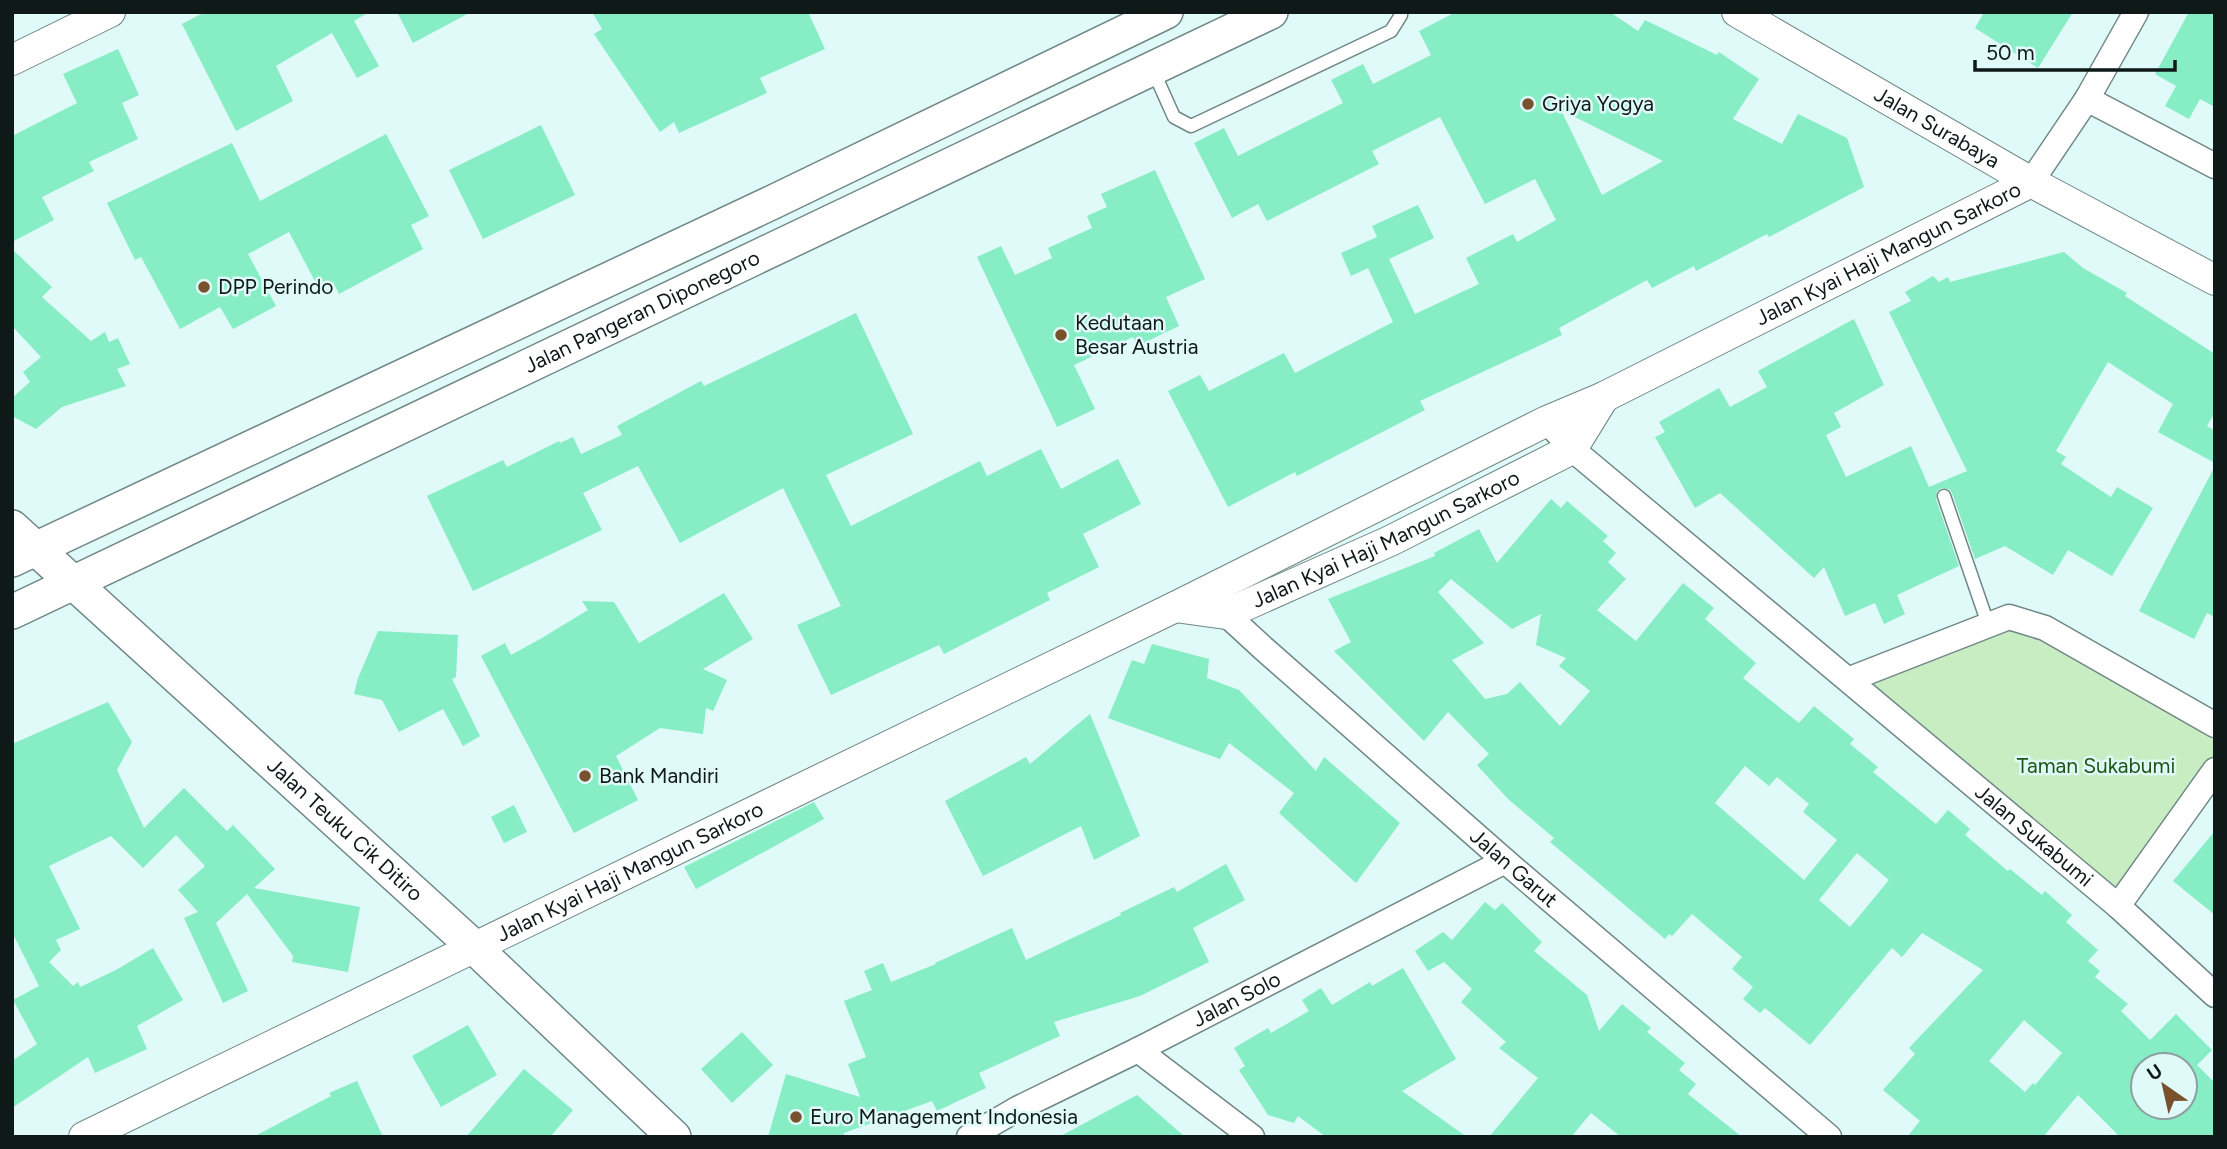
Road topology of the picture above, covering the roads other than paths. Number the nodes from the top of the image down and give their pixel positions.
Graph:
1 (110, 12) edge
2 (1166, 12) edge
3 (1271, 12) edge
4 (1400, 12) edge
5 (1737, 12) edge
6 (2136, 12) edge
7 (12, 60) edge
8 (1153, 69) junction
9 (2087, 99) junction
10 (2215, 166) edge
11 (2031, 182) junction
12 (773, 202) junction
13 (802, 237) junction
14 (2215, 280) edge
15 (1604, 397) junction
16 (1547, 421) junction
17 (1572, 449) junction
18 (1944, 496) dead end
19 (1373, 508) junction
20 (1390, 541) junction
21 (20, 545) edge
22 (72, 582) junction
23 (1221, 600) junction
24 (12, 612) edge
25 (1988, 624) junction
26 (1850, 679) junction
27 (2215, 725) edge
28 (2215, 770) edge
29 (1505, 861) junction
30 (2118, 905) junction
31 (474, 947) junction
32 (2215, 995) edge
33 (1138, 1050) junction
34 (85, 1137) edge
35 (674, 1137) edge
36 (968, 1137) edge
37 (1252, 1137) edge
38 (1829, 1137) edge

1 - 7 street
2 - 12 main road
3 - 8 main road, Jalan Pangeran Diponegoro
4 - 8 lane
5 - 11 street, Jalan Surabaya
6 - 9 street, Jalan Kyai Haji Mangun Sarkoro
8 - 13 main road, Jalan Pangeran Diponegoro
9 - 10 street
9 - 11 street, Jalan Kyai Haji Mangun Sarkoro
11 - 14 street, Jalan Surabaya
11 - 15 street, Jalan Kyai Haji Mangun Sarkoro
12 - 13 main road
12 - 21 main road
13 - 22 main road, Jalan Pangeran Diponegoro
15 - 16 street, Jalan Kyai Haji Mangun Sarkoro
15 - 17 street
16 - 17 street, Jalan Sukabumi
16 - 19 street, Jalan Kyai Haji Mangun Sarkoro
17 - 20 street, Jalan Kyai Haji Mangun Sarkoro
17 - 26 street, Jalan Sukabumi
18 - 25 lane
19 - 20 street
19 - 23 street, Jalan Kyai Haji Mangun Sarkoro
20 - 23 street, Jalan Kyai Haji Mangun Sarkoro
21 - 22 main road, Jalan Teuku Cik Ditiro
22 - 24 main road, Jalan Pangeran Diponegoro
22 - 31 main road, Jalan Teuku Cik Ditiro
23 - 29 street, Jalan Garut
23 - 31 street, Jalan Kyai Haji Mangun Sarkoro
25 - 26 street
25 - 27 street
26 - 30 street, Jalan Sukabumi
28 - 30 street
29 - 33 street, Jalan Solo
29 - 38 street, Jalan Garut
30 - 32 street, Jalan Sukabumi
31 - 34 street, Jalan Kyai Haji Mangun Sarkoro
31 - 35 main road, Jalan Teuku Cik Ditiro
33 - 36 street, Jalan Solo
33 - 37 street

